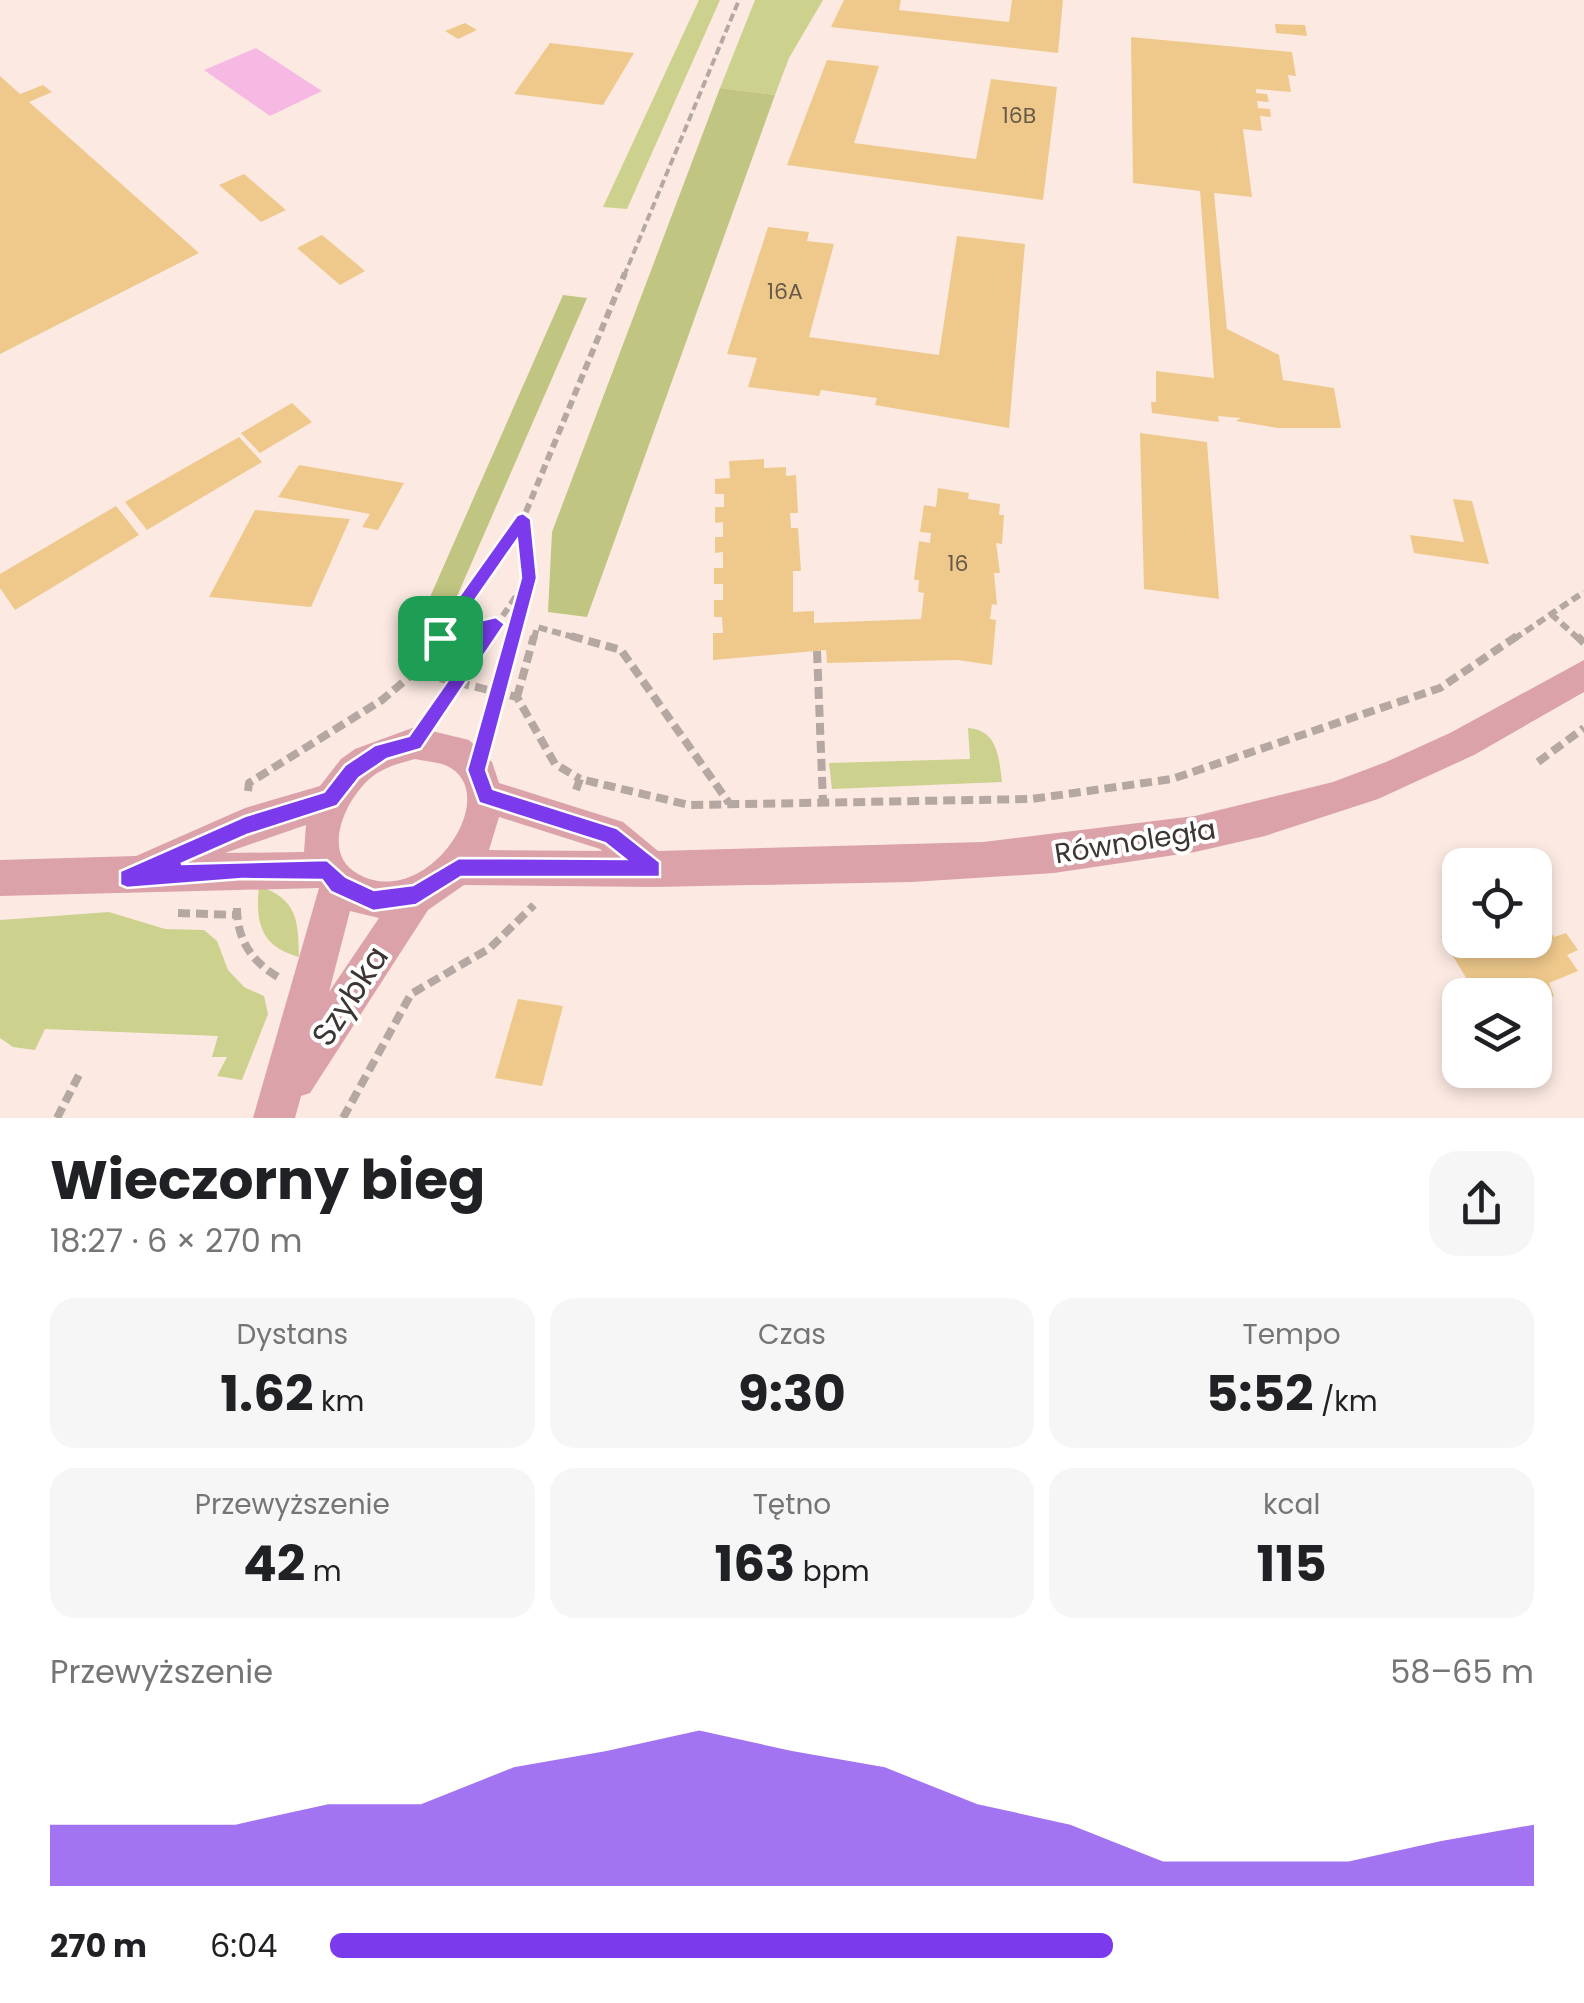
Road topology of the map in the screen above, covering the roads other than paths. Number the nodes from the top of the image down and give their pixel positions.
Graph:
1 (1584, 675) edge
2 (481, 783) junction
3 (330, 800) junction
4 (459, 868) junction
5 (652, 870) junction
6 (333, 877) junction
7 (0, 878) edge
8 (127, 878) junction
9 (416, 895) junction
10 (278, 1107) edge

1 - 5 street, Równoległa
2 - 3 street
2 - 4 street
2 - 5 street
3 - 6 street
3 - 8 street
4 - 5 street, Równoległa
4 - 9 street
6 - 8 street
6 - 9 street
6 - 10 street, Szybka
7 - 8 street
9 - 10 street, Szybka

